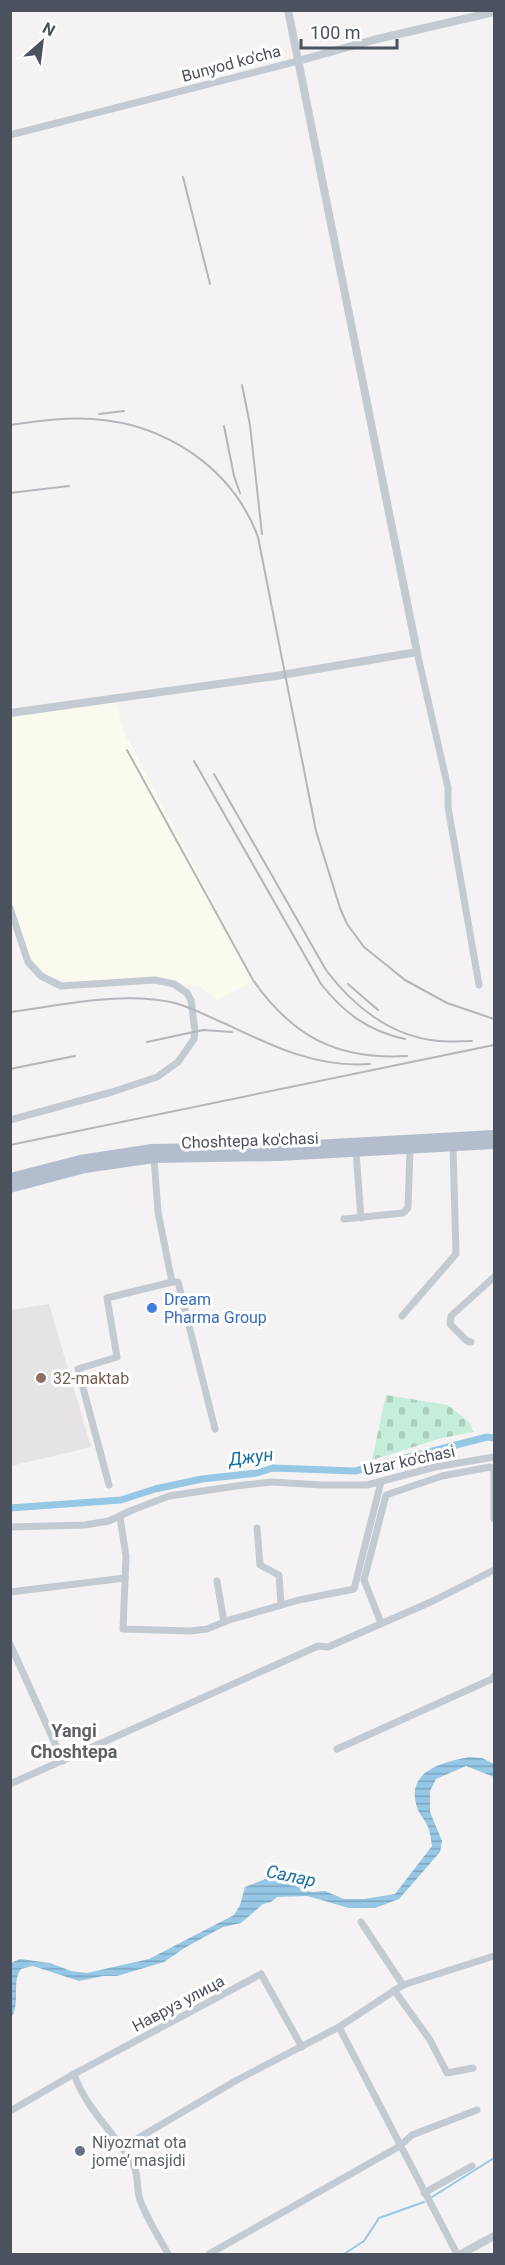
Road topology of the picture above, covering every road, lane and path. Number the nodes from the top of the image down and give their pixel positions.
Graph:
1 (288, 10) edge
2 (495, 12) edge
3 (298, 62) junction
4 (10, 135) edge
5 (417, 652) junction
6 (10, 713) edge
7 (10, 908) edge
8 (478, 985) dead end
9 (10, 1120) edge
10 (495, 1135) edge
11 (495, 1144) edge
12 (453, 1147) junction
13 (410, 1149) junction
14 (356, 1152) junction
15 (154, 1158) junction
16 (10, 1178) edge
17 (10, 1188) edge
18 (361, 1218) junction
19 (344, 1219) dead end
20 (495, 1277) edge
21 (172, 1282) junction
22 (402, 1316) dead end
23 (471, 1342) dead end
24 (215, 1430) dead end
25 (495, 1457) edge
26 (494, 1466) edge
27 (381, 1482) junction
28 (109, 1485) dead end
29 (120, 1516) junction
30 (495, 1519) edge
31 (10, 1527) edge
32 (257, 1528) dead end
33 (495, 1570) edge
34 (125, 1578) junction
35 (217, 1581) dead end
36 (10, 1592) edge
37 (281, 1605) junction
38 (224, 1622) junction
39 (381, 1623) junction
40 (10, 1644) edge
41 (495, 1676) edge
42 (337, 1749) dead end
43 (63, 1761) junction
44 (10, 1784) edge
45 (361, 1922) dead end
46 (495, 1956) edge
47 (403, 1985) junction
48 (394, 1990) junction
49 (339, 2027) junction
50 (302, 2047) junction
51 (473, 2068) dead end
52 (74, 2074) junction
53 (477, 2110) dead end
54 (10, 2111) edge
55 (400, 2146) junction
56 (123, 2147) junction
57 (472, 2166) dead end
58 (424, 2193) junction
59 (495, 2236) edge
60 (168, 2254) edge
61 (209, 2254) edge
62 (457, 2254) edge
63 (461, 2254) edge

1 - 3 street
2 - 3 street, Bunyod ko'cha
3 - 4 street, Bunyod ko'cha
3 - 5 street
5 - 6 street
5 - 8 street
7 - 9 street
10 - 16 main road, Choshtepa ko'chasi
11 - 12 main road, Choshtepa ko'chasi
12 - 13 main road, Choshtepa ko'chasi
12 - 22 street
13 - 14 main road, Choshtepa ko'chasi
13 - 18 street
14 - 15 main road, Choshtepa ko'chasi
14 - 18 street
15 - 17 main road, Choshtepa ko'chasi
15 - 21 street
18 - 19 street
20 - 23 street
21 - 24 street
21 - 28 street
25 - 27 street, Uzar ko'chasi
26 - 30 street
26 - 39 street
27 - 29 street, Uzar ko'chasi
27 - 37 street
29 - 31 street, Uzar ko'chasi
29 - 34 street
32 - 37 street
33 - 39 street
34 - 36 street
34 - 38 street
35 - 38 street
37 - 38 street
39 - 43 street
40 - 43 street
41 - 42 street
43 - 44 street
45 - 47 street
46 - 47 street
47 - 48 street
48 - 49 street
48 - 51 street
49 - 50 street
49 - 55 street
50 - 52 street, Навруз улица
50 - 56 street
52 - 54 street, Навруз улица
52 - 56 street
53 - 55 street
55 - 58 street
55 - 61 street
56 - 60 street
57 - 58 street
58 - 62 street
59 - 63 street

